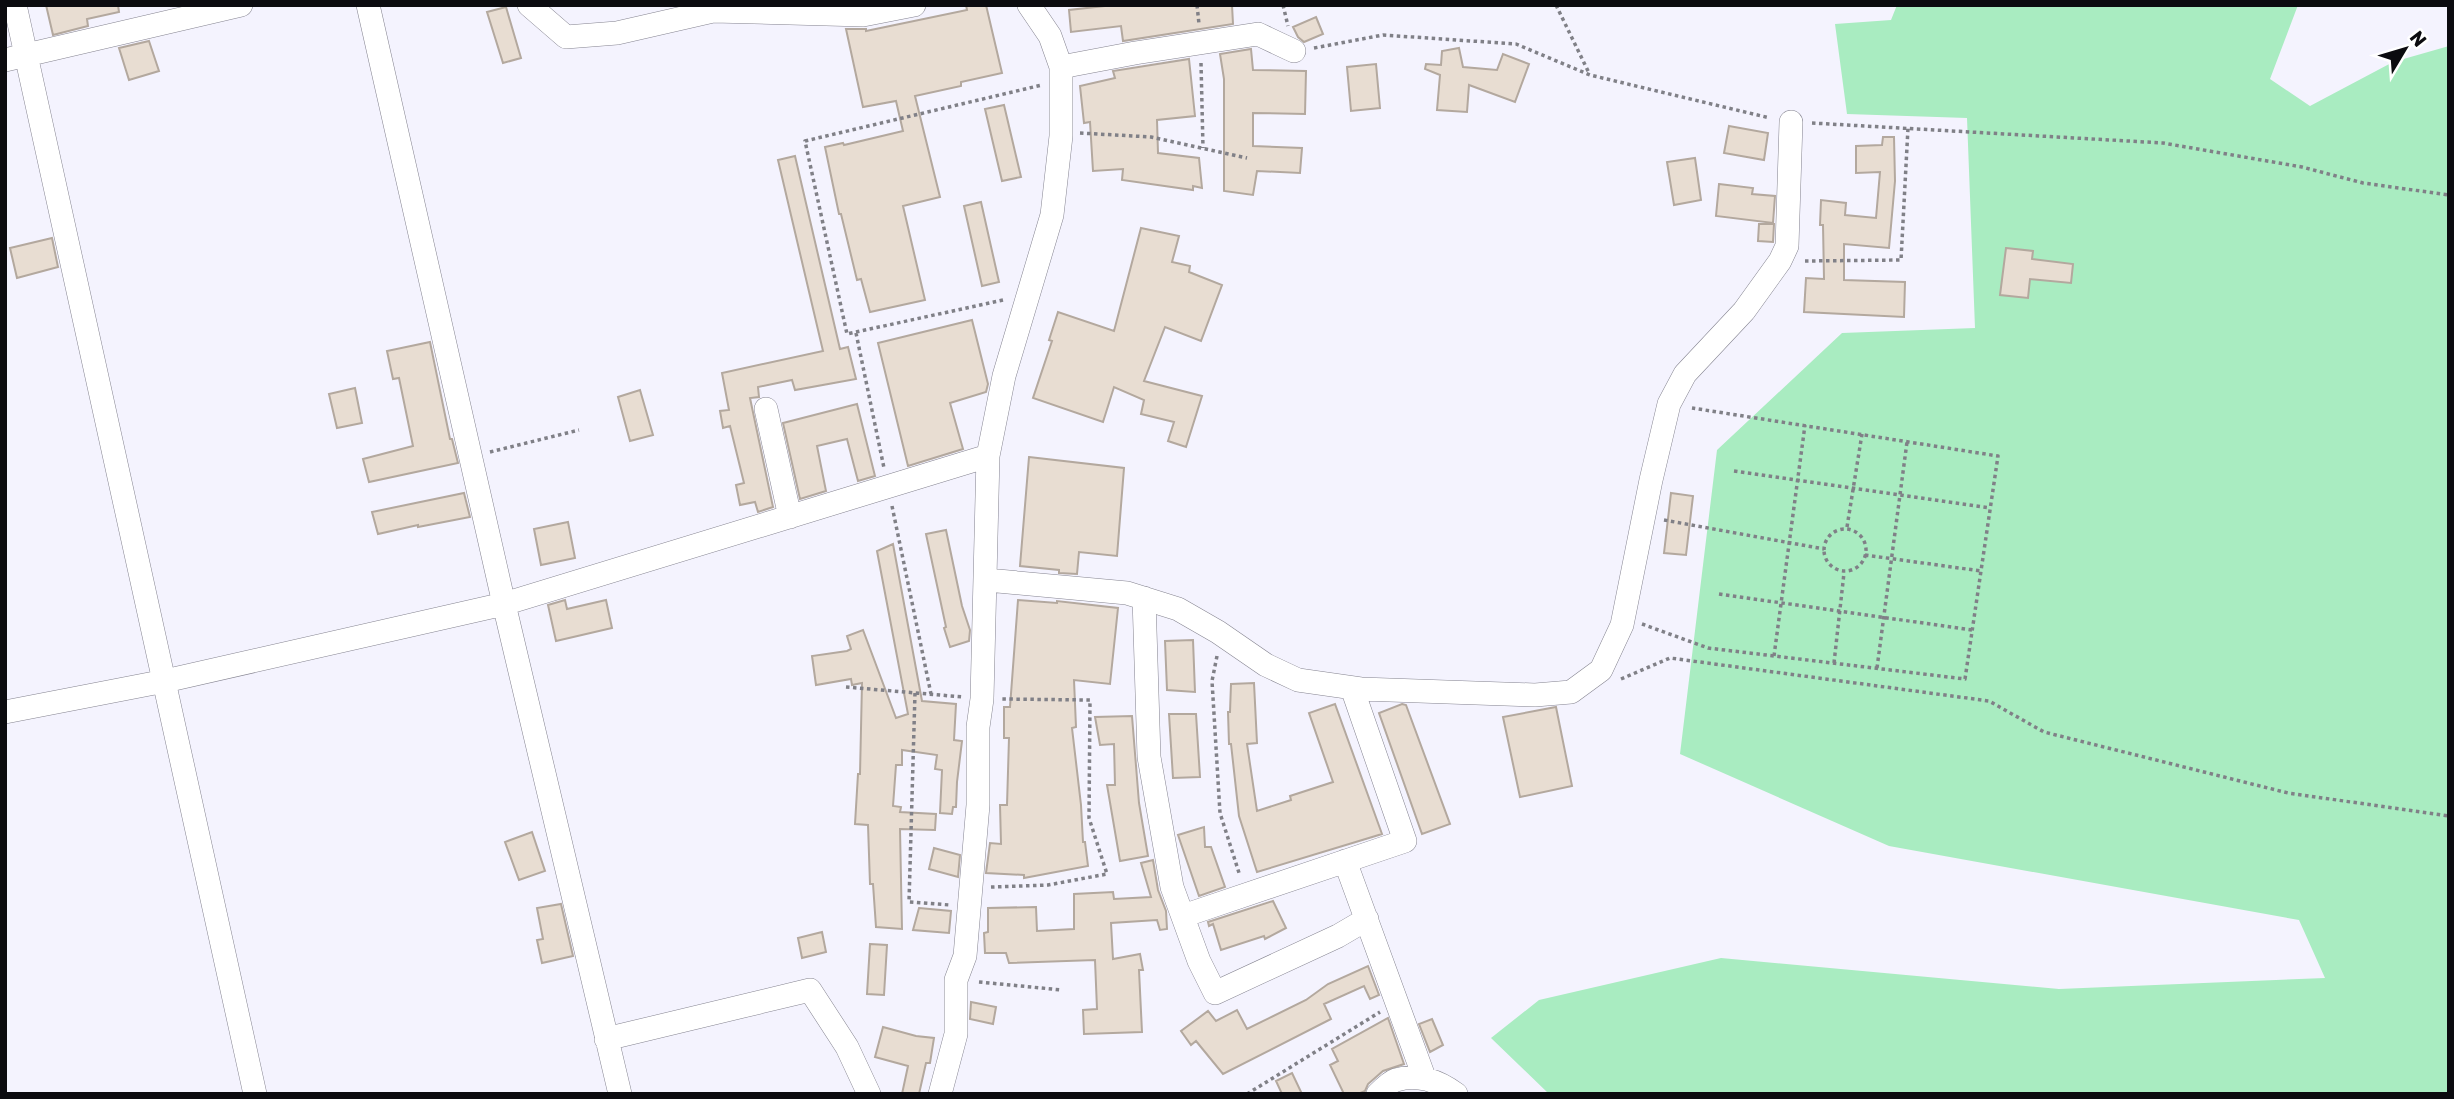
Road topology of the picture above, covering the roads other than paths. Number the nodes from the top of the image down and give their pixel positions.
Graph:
1 (15, 5) edge
2 (241, 5) edge
3 (368, 5) edge
4 (529, 5) edge
5 (914, 5) edge
6 (1029, 5) edge
7 (1294, 51) road end
8 (16, 58) edge
9 (1061, 74) junction
10 (1791, 122) road end
11 (765, 409) dead end
12 (988, 456) junction
13 (790, 517) junction
14 (987, 580) junction
15 (1144, 598) junction
16 (504, 604) junction
17 (165, 681) junction
18 (1352, 688) junction
19 (5, 712) edge
20 (1345, 861) junction
21 (1183, 916) junction
22 (1367, 919) junction
23 (606, 1039) junction
24 (1424, 1077) junction
25 (255, 1094) edge
26 (620, 1094) edge
27 (869, 1094) edge
28 (940, 1094) edge
29 (1378, 1094) edge
30 (1455, 1094) edge

1 - 8 street
2 - 8 street
3 - 16 street
4 - 5 street
6 - 9 street
7 - 9 street
8 - 17 street
9 - 12 street
10 - 18 street
11 - 13 street
12 - 13 street
12 - 14 street
13 - 16 street
14 - 15 street
14 - 28 street
15 - 18 street
15 - 21 street
16 - 17 street
16 - 23 street
17 - 19 street
17 - 25 street
18 - 20 street
20 - 21 street
20 - 22 street
21 - 22 street
22 - 24 street
23 - 26 street
23 - 27 street
24 - 29 street
24 - 30 street

